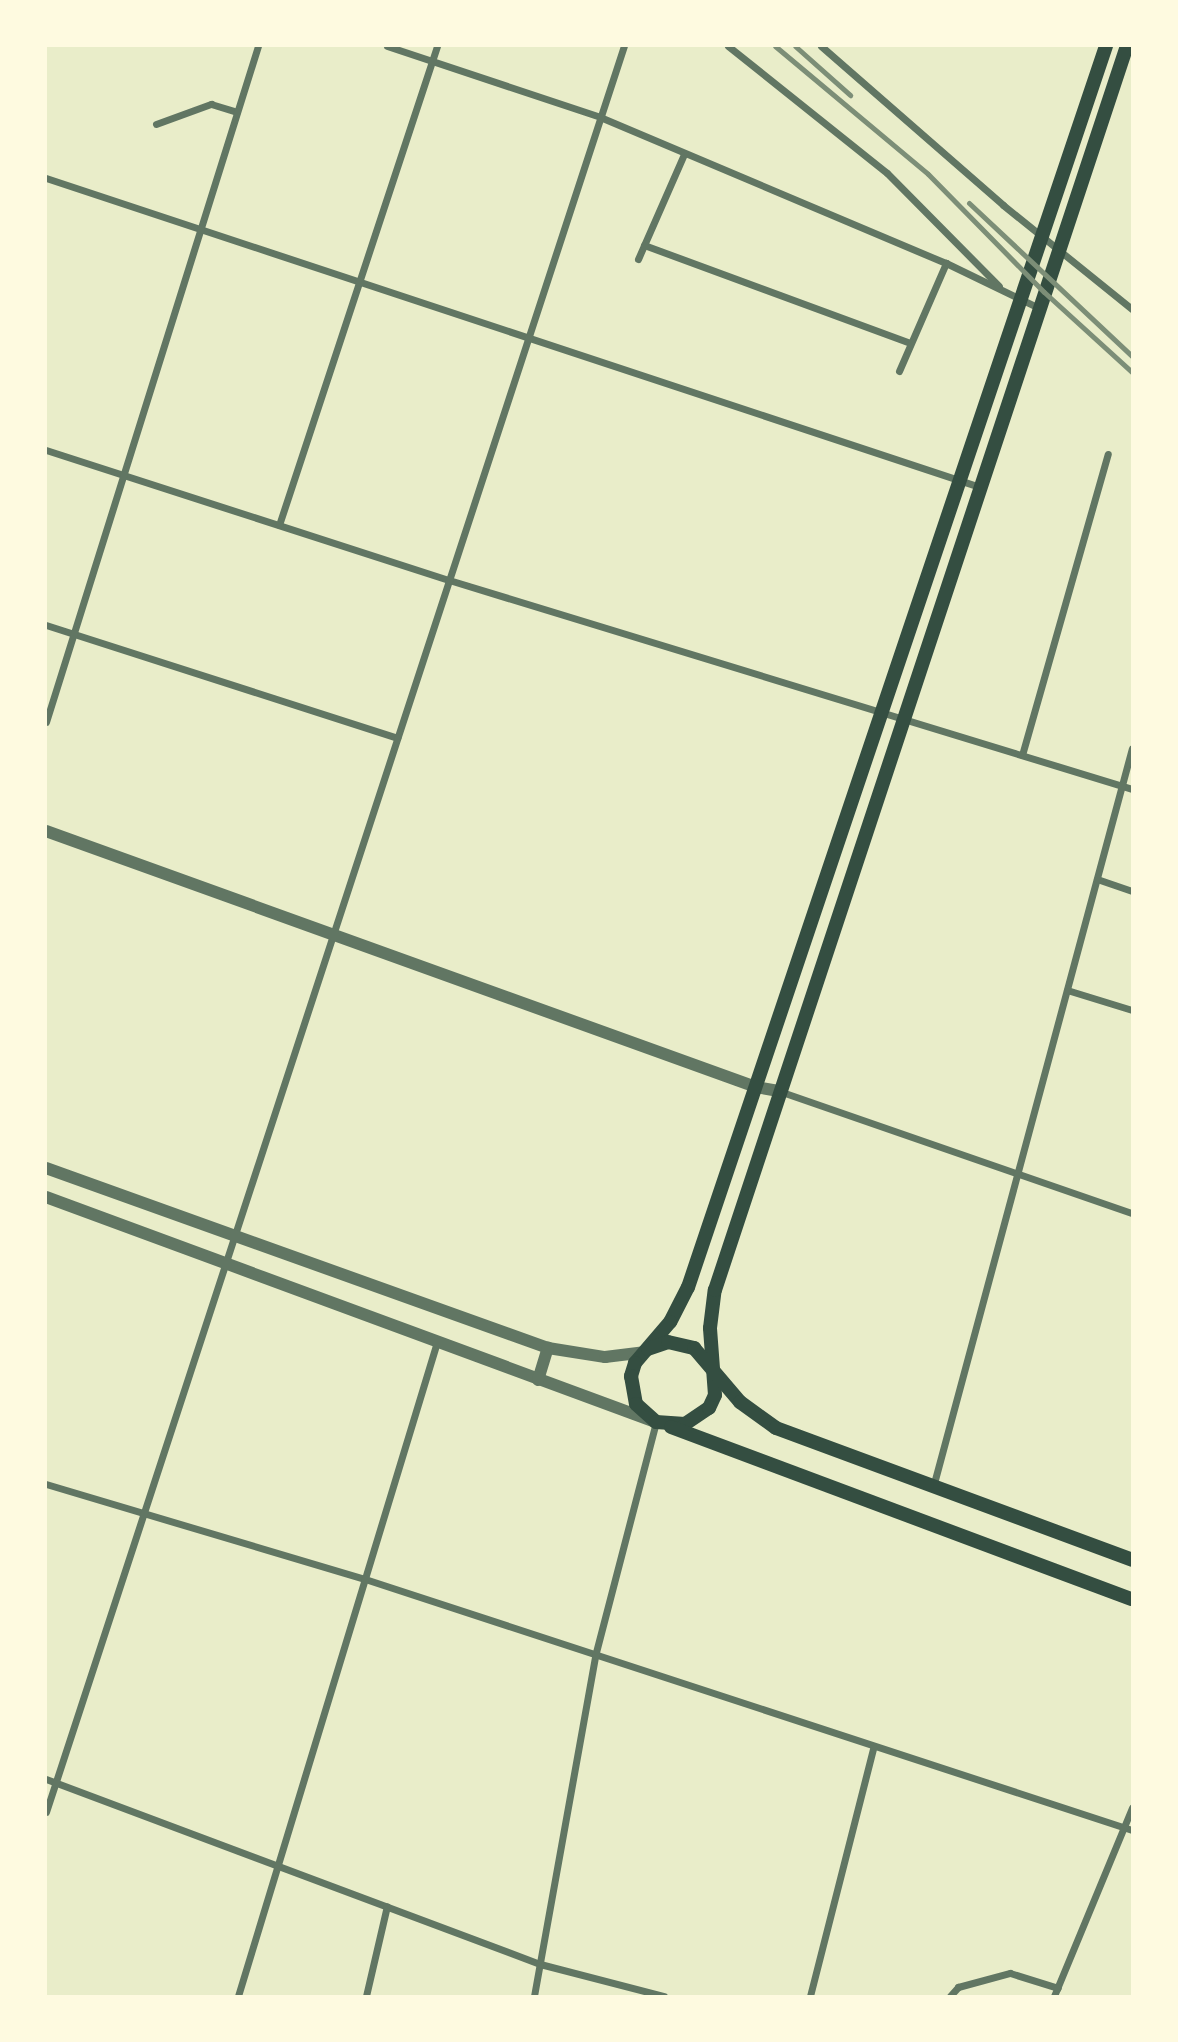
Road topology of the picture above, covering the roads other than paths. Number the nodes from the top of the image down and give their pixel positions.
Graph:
1 (258, 46) edge
2 (387, 46) edge
3 (437, 46) edge
4 (624, 46) edge
5 (728, 46) edge
6 (821, 46) edge
7 (1106, 46) edge
8 (1127, 46) edge
9 (432, 61) junction
10 (237, 112) junction
11 (600, 117) junction
12 (156, 124) dead end
13 (684, 154) junction
14 (46, 178) edge
15 (200, 230) junction
16 (1043, 237) junction
17 (644, 245) junction
18 (1059, 249) junction
19 (638, 259) dead end
20 (946, 263) junction
21 (359, 283) junction
22 (1003, 290) junction
23 (1022, 299) junction
24 (1039, 308) junction
25 (1132, 309) edge
26 (528, 337) junction
27 (910, 343) junction
28 (899, 372) dead end
29 (46, 450) edge
30 (1108, 454) dead end
31 (123, 475) junction
32 (961, 481) junction
33 (980, 487) junction
34 (279, 525) junction
35 (449, 580) junction
36 (46, 625) edge
37 (73, 634) junction
38 (882, 713) junction
39 (903, 718) junction
40 (46, 722) edge
41 (397, 738) junction
42 (1132, 748) edge
43 (1022, 755) junction
44 (1122, 786) junction
45 (1132, 789) edge
46 (46, 831) edge
47 (1097, 879) junction
48 (1132, 891) edge
49 (332, 935) junction
50 (1067, 989) junction
51 (1132, 1010) edge
52 (756, 1087) junction
53 (779, 1091) junction
54 (46, 1168) edge
55 (1018, 1173) junction
56 (46, 1197) edge
57 (1132, 1213) edge
58 (233, 1237) junction
59 (224, 1264) junction
60 (437, 1342) junction
61 (548, 1348) junction
62 (643, 1352) junction
63 (713, 1366) junction
64 (538, 1380) junction
65 (656, 1422) junction
66 (46, 1484) edge
67 (933, 1487) junction
68 (142, 1515) junction
69 (1132, 1560) edge
70 (365, 1579) junction
71 (1132, 1599) edge
72 (595, 1656) junction
73 (873, 1748) junction
74 (46, 1779) edge
75 (55, 1783) junction
76 (1132, 1808) edge
77 (46, 1812) edge
78 (1128, 1829) edge
79 (277, 1865) junction
80 (387, 1906) junction
81 (540, 1964) junction
82 (1058, 1988) junction
83 (238, 1997) edge
84 (366, 1997) edge
85 (534, 1997) edge
86 (664, 1997) edge
87 (810, 1997) edge
88 (950, 1997) edge
89 (1054, 1997) edge

1 - 10 street
2 - 9 street
3 - 9 street
4 - 11 street
5 - 22 street
6 - 16 street
7 - 16 main road
8 - 18 main road
9 - 11 street
9 - 21 street
10 - 12 street
10 - 15 street
11 - 13 street
11 - 26 street
13 - 17 street
13 - 20 street
14 - 15 street
15 - 21 street
15 - 31 street
16 - 18 street
16 - 23 main road
17 - 19 street
17 - 27 street
18 - 24 main road
18 - 25 street
20 - 22 street
20 - 27 street
21 - 26 street
21 - 34 street
22 - 23 street
23 - 24 street
23 - 32 main road
24 - 33 main road
26 - 32 street
26 - 35 street
27 - 28 street
29 - 31 street
30 - 43 street
31 - 34 street
31 - 37 street
32 - 33 street
32 - 38 main road
33 - 39 main road
34 - 35 street
35 - 38 street
35 - 41 street
36 - 37 street
37 - 40 street
37 - 41 street
38 - 39 street
38 - 52 main road
39 - 43 street
39 - 53 main road
41 - 49 street
42 - 44 street
43 - 44 street
44 - 45 street
44 - 47 street
46 - 49 street
47 - 48 street
47 - 50 street
49 - 52 street
49 - 58 street
50 - 51 street
50 - 55 street
52 - 53 street
52 - 62 main road
53 - 55 street
53 - 63 main road
54 - 58 street
55 - 57 street
55 - 67 street
56 - 59 street
58 - 59 street
58 - 61 street
59 - 60 street
59 - 68 street
60 - 64 street
60 - 70 street
61 - 62 street
61 - 64 street
62 - 63 main road
62 - 65 main road
63 - 65 main road
63 - 67 main road
64 - 65 street
65 - 71 main road
65 - 72 street
66 - 68 street
67 - 69 main road
68 - 70 street
68 - 75 street
70 - 72 street
70 - 79 street
72 - 73 street
72 - 81 street
73 - 78 street
73 - 87 street
74 - 75 street
75 - 77 street
75 - 79 street
76 - 78 street
78 - 82 street
79 - 80 street
79 - 83 street
80 - 81 street
80 - 84 street
81 - 85 street
81 - 86 street
82 - 88 street
82 - 89 street

